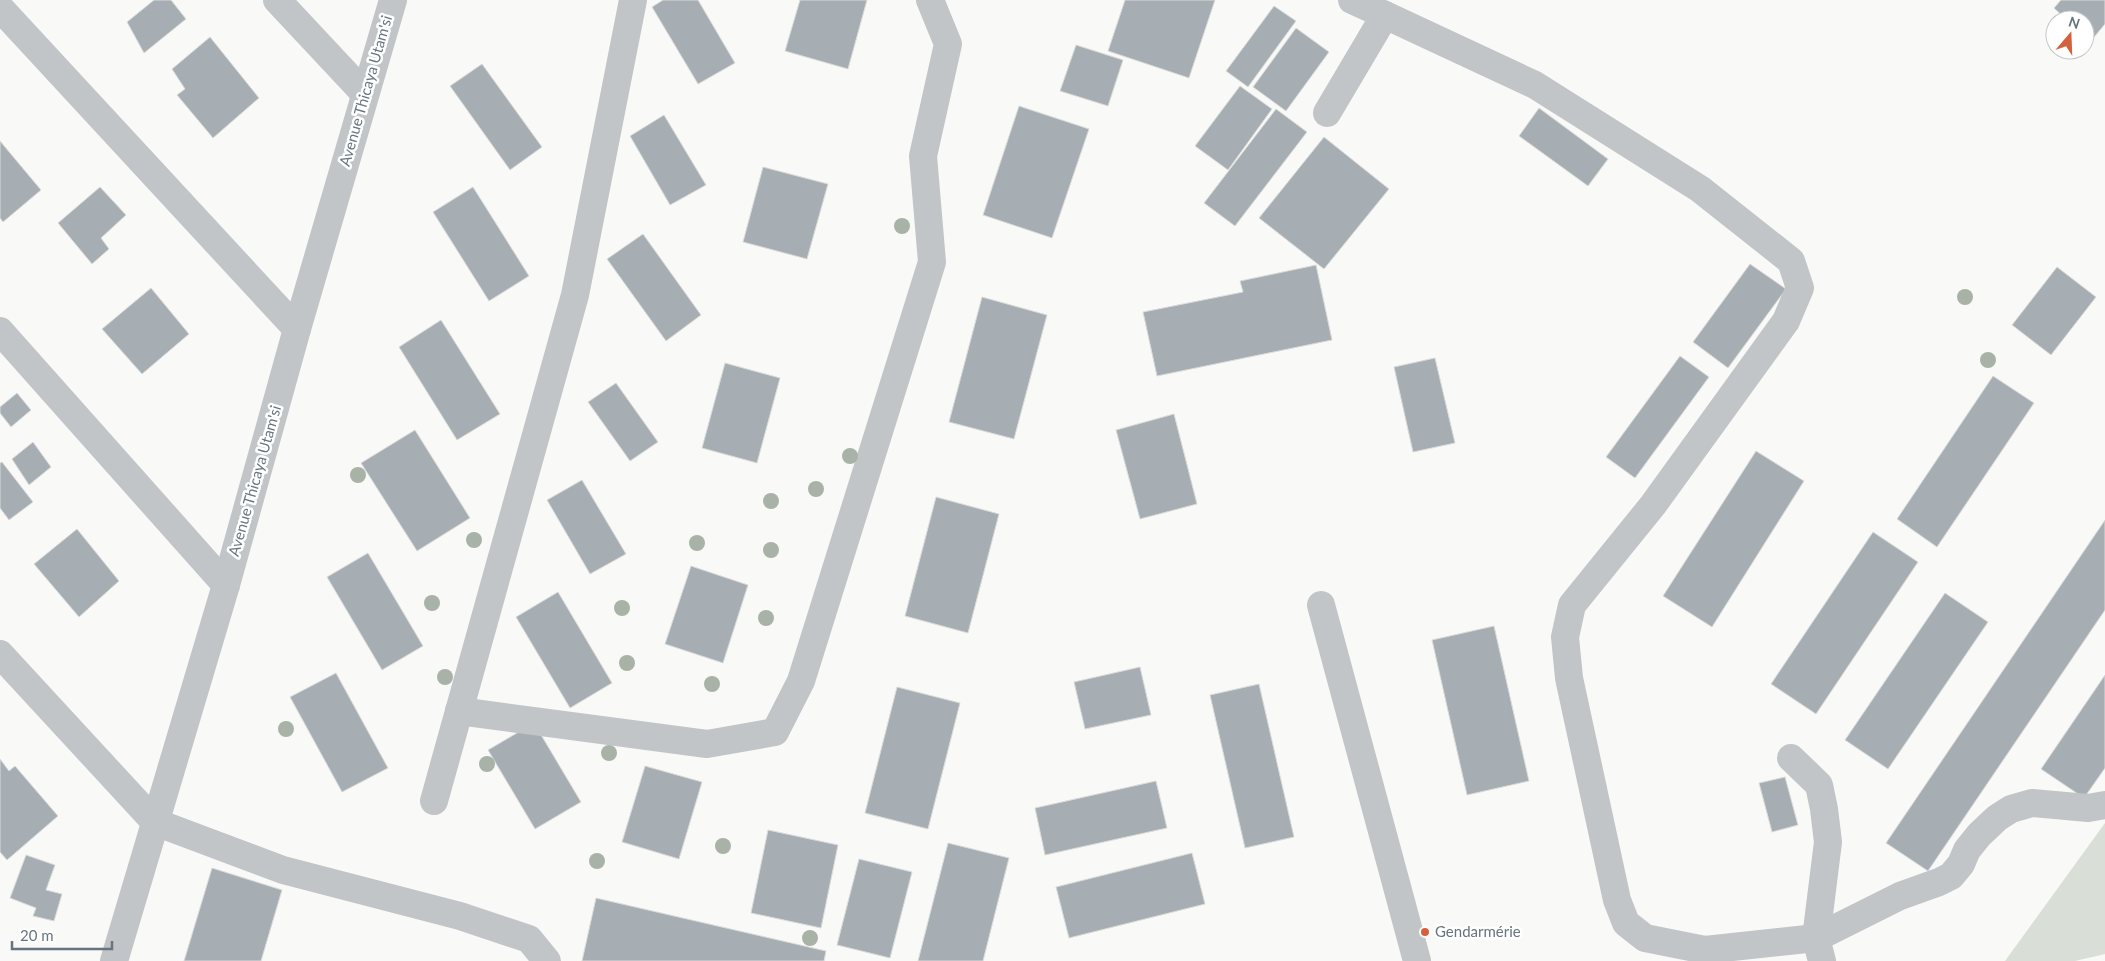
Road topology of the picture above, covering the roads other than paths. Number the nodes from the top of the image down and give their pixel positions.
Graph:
1 (276, 0) edge
2 (393, 0) edge
3 (633, 0) edge
4 (930, 0) edge
5 (1352, 0) edge
6 (0, 8) edge
7 (1385, 15) junction
8 (365, 94) junction
9 (1327, 113) dead end
10 (297, 329) junction
11 (0, 331) edge
12 (226, 585) junction
13 (1321, 605) dead end
14 (0, 654) edge
15 (459, 711) junction
16 (1792, 758) dead end
17 (434, 801) dead end
18 (2105, 805) edge
19 (155, 822) junction
20 (1819, 949) edge
21 (114, 961) edge
22 (547, 961) edge
23 (1417, 961) edge

1 - 8 street
2 - 8 street, Avenue Thicaya Utam'si
3 - 15 street
4 - 15 street
5 - 7 street
6 - 10 street
7 - 9 street
7 - 20 street
8 - 10 street, Avenue Thicaya Utam'si
10 - 12 street, Avenue Thicaya Utam'si
11 - 12 street
12 - 19 street, Avenue Thicaya Utam'si
13 - 23 street
14 - 19 street
15 - 17 street
16 - 20 street
18 - 20 street
19 - 21 street, Avenue Thicaya Utam'si
19 - 22 street

